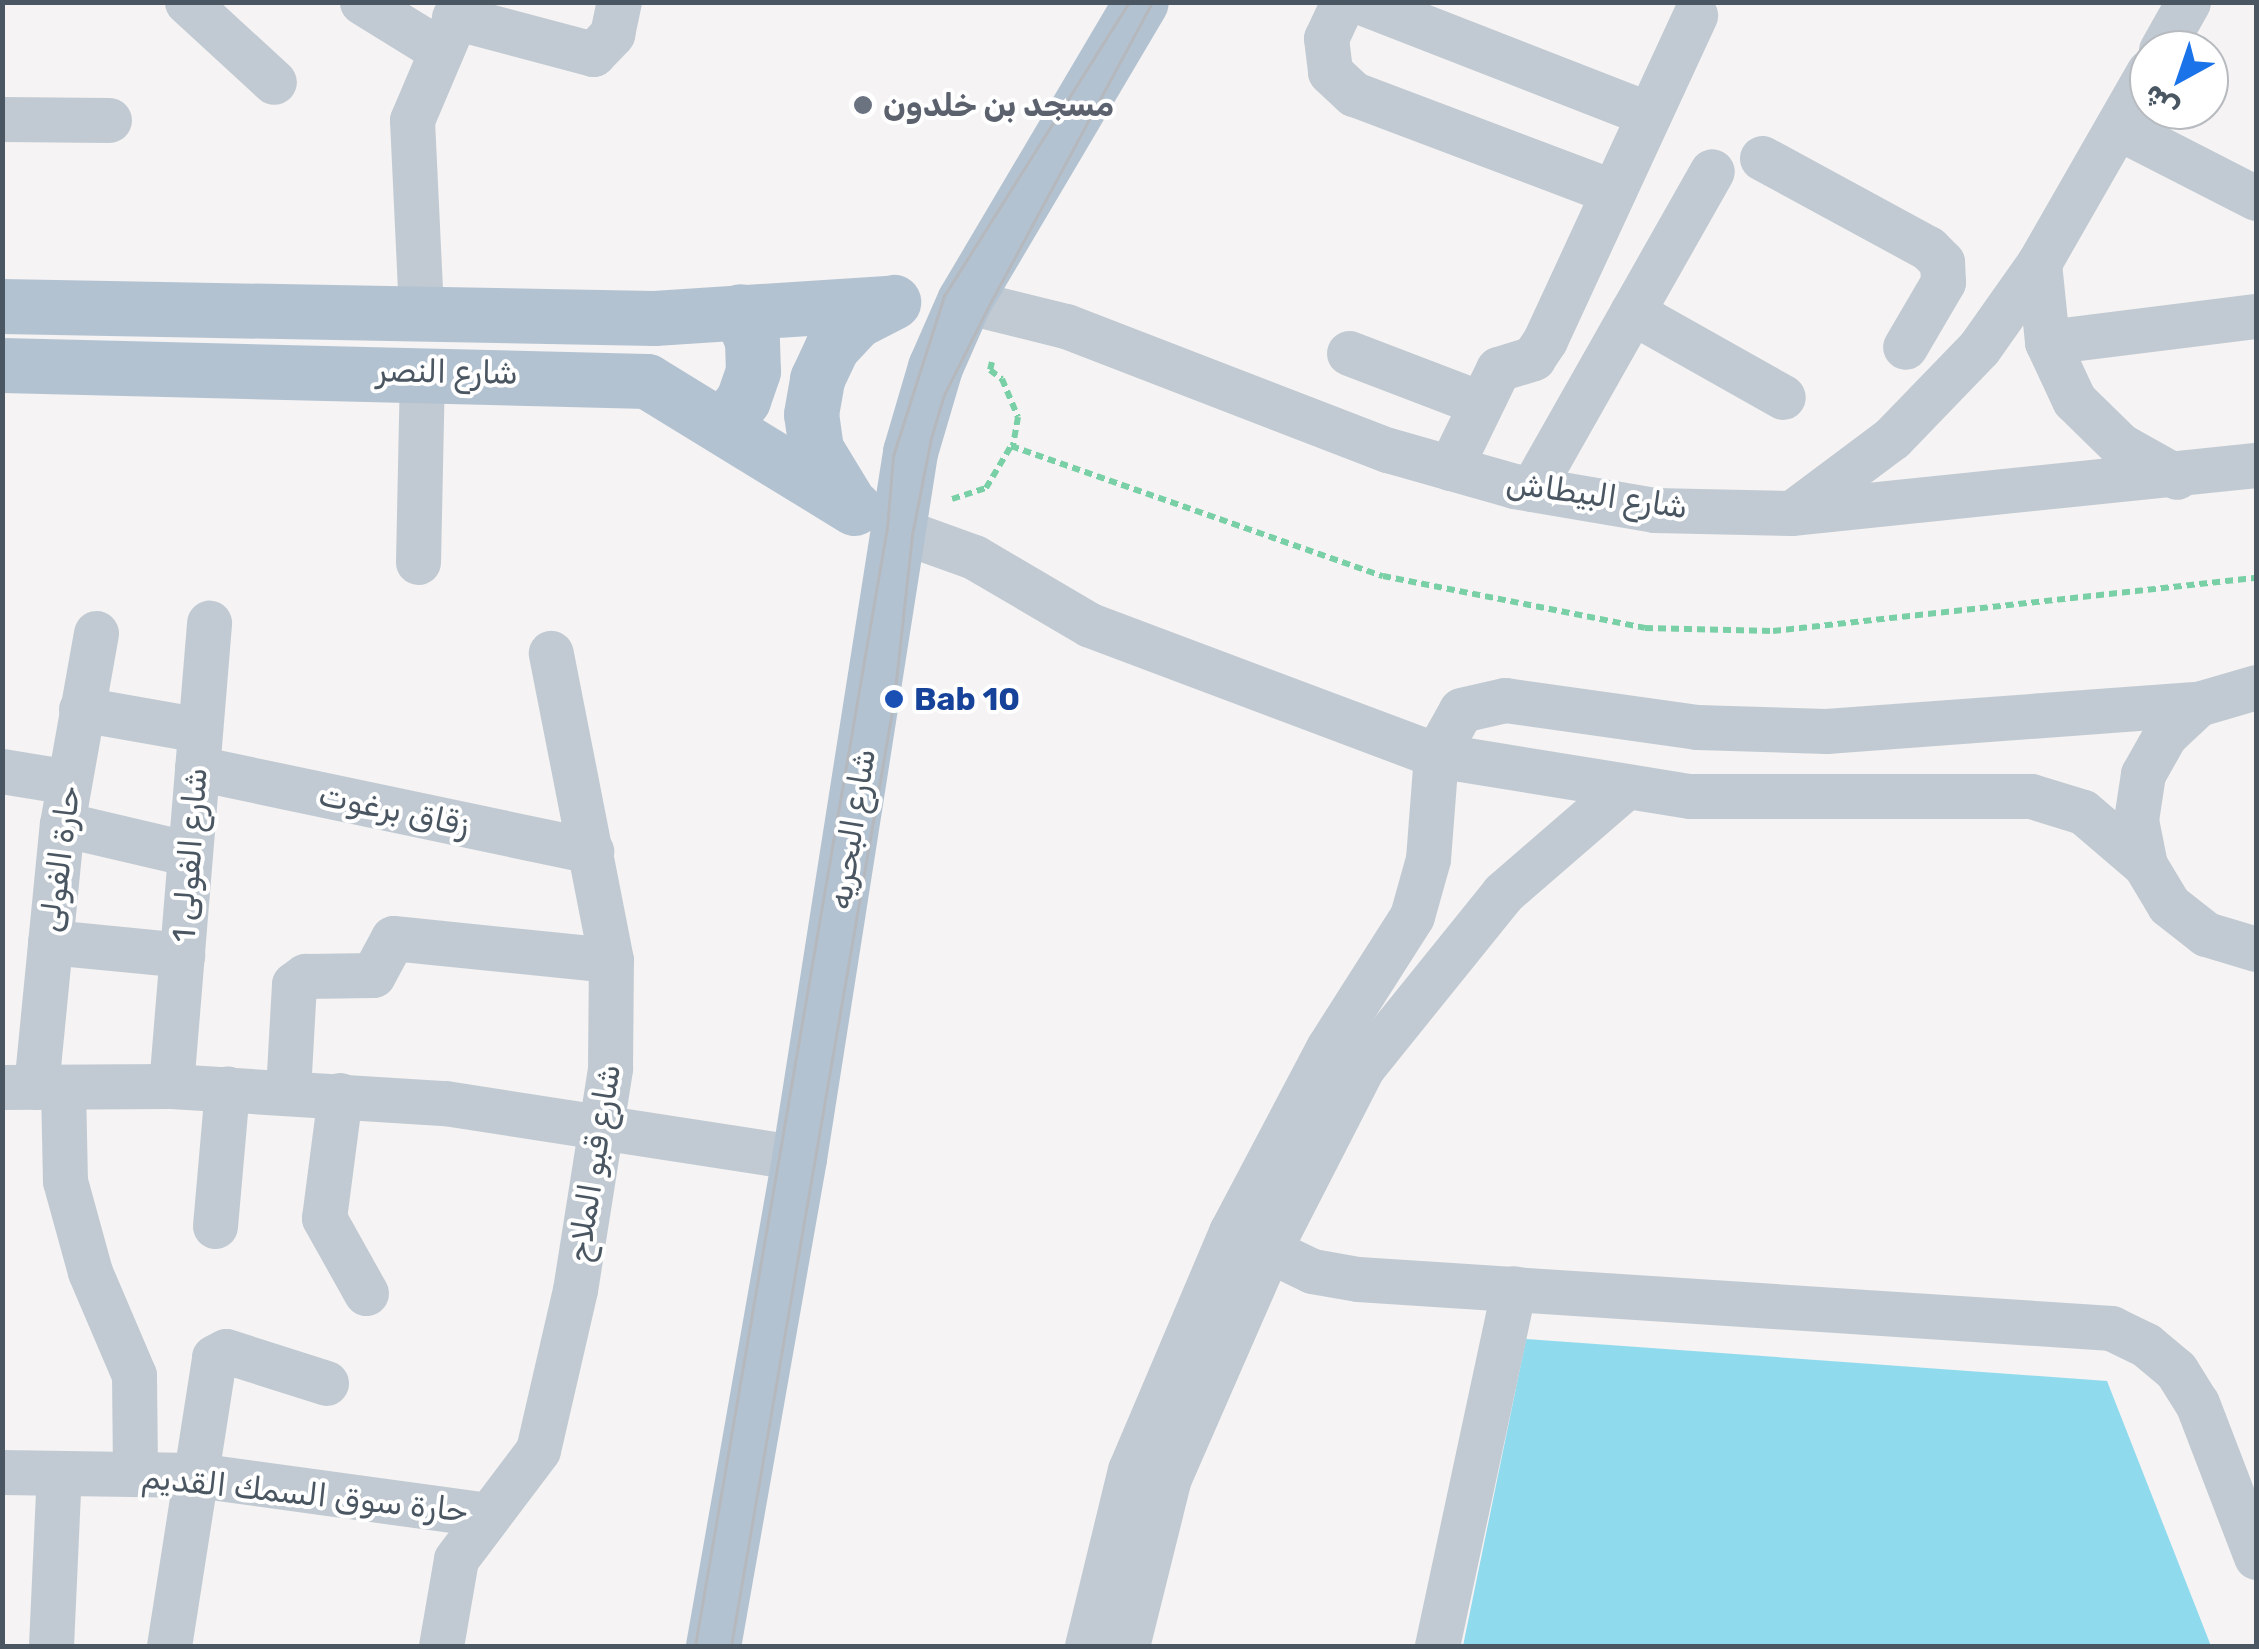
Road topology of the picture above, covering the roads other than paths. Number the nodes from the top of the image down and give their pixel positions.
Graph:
1 (187, 2) edge
2 (362, 2) edge
3 (619, 2) edge
4 (1141, 2) edge
5 (1343, 2) edge
6 (1361, 2) edge
7 (2188, 2) edge
8 (1695, 15) dead end
9 (451, 23) edge
10 (2172, 30) edge
11 (274, 82) dead end
12 (2129, 106) edge
13 (1649, 114) junction
14 (2, 120) edge
15 (109, 120) dead end
16 (2117, 127) junction
17 (1762, 158) dead end
18 (1712, 171) dead end
19 (1613, 192) junction
20 (2256, 198) edge
21 (2039, 262) junction
22 (888, 304) junction
23 (2, 306) edge
24 (988, 308) junction
25 (422, 311) junction
26 (740, 311) junction
27 (1632, 312) junction
28 (2256, 316) edge
29 (2047, 342) junction
30 (1979, 348) junction
31 (1349, 353) dead end
32 (2, 364) edge
33 (422, 371) junction
34 (1783, 397) dead end
35 (1480, 403) junction
36 (724, 424) junction
37 (2256, 465) edge
38 (1450, 468) junction
39 (2177, 476) junction
40 (1532, 489) junction
41 (1791, 513) junction
42 (898, 527) junction
43 (418, 562) dead end
44 (209, 623) dead end
45 (96, 633) dead end
46 (551, 652) dead end
47 (2251, 675) edge
48 (2198, 704) junction
49 (81, 709) junction
50 (198, 749) junction
51 (1436, 755) junction
52 (2, 771) edge
53 (1622, 789) junction
54 (66, 803) junction
55 (591, 852) junction
56 (190, 854) junction
57 (2145, 866) junction
58 (50, 942) junction
59 (2256, 949) edge
60 (182, 956) junction
61 (611, 960) junction
62 (172, 1086) junction
63 (34, 1087) edge
64 (227, 1090) junction
65 (288, 1091) junction
66 (340, 1095) junction
67 (602, 1123) junction
68 (799, 1158) junction
69 (216, 1226) dead end
70 (1249, 1243) junction
71 (1514, 1288) junction
72 (366, 1293) dead end
73 (326, 1382) dead end
74 (2, 1472) edge
75 (59, 1473) junction
76 (135, 1474) junction
77 (196, 1475) junction
78 (488, 1515) junction
79 (2256, 1557) edge
80 (182, 1645) edge
81 (51, 1646) edge
82 (441, 1646) edge
83 (713, 1646) edge
84 (1087, 1646) edge
85 (1128, 1646) edge
86 (1438, 1646) edge

1 - 11 street
2 - 9 street
3 - 9 street
4 - 24 main road, شارع البحريه
5 - 19 street
6 - 13 street
7 - 10 street
8 - 13 street
9 - 25 street
12 - 16 street
13 - 19 street
14 - 15 street
16 - 20 street
16 - 21 street
17 - 30 street
18 - 27 street
19 - 35 street
21 - 29 street
21 - 30 street
22 - 24 main road, شارع النصر
22 - 26 main road, شارع النصر
22 - 42 main road
23 - 25 main road, شارع النصر
24 - 38 street, شارع البيطاش
24 - 42 main road, شارع البحريه
25 - 26 main road, شارع النصر
26 - 36 main road
27 - 34 street
27 - 40 street
28 - 29 street
29 - 39 street
30 - 41 street
31 - 35 street
32 - 33 main road, شارع النصر
33 - 36 main road, شارع النصر
33 - 43 street
35 - 38 street
36 - 42 main road, شارع النصر
37 - 39 street, شارع البيطاش
38 - 40 street, شارع البيطاش
39 - 41 street, شارع البيطاش
40 - 41 street, شارع البيطاش
42 - 51 street
42 - 68 main road, شارع البحريه
44 - 50 street, شارع الفولى 1
45 - 49 street, حارة الفولى
46 - 55 street, شارع قبو الملاح
47 - 48 street
48 - 51 street
48 - 57 street
49 - 50 street, زقاق برغوت
49 - 54 street, حارة الفولى
50 - 55 street, زقاق برغوت
50 - 56 street, شارع الفولى 1
51 - 53 street
51 - 70 street
52 - 54 street
53 - 57 street
53 - 70 street
54 - 56 street
54 - 58 street, حارة الفولى
55 - 61 street, شارع قبو الملاح
56 - 60 street, شارع الفولى 1
57 - 59 street
58 - 60 street
58 - 63 street, حارة الفولى
60 - 62 street, شارع الفولى 1
61 - 65 street
61 - 67 street, شارع قبو الملاح
62 - 63 street
62 - 64 street
63 - 76 street, حارة الفولى
64 - 65 street
64 - 69 street
65 - 66 street
66 - 67 street
66 - 72 street
67 - 68 street
67 - 78 street, شارع قبو الملاح
68 - 83 main road, شارع البحريه
70 - 71 street
70 - 84 street
70 - 85 street
71 - 79 street
71 - 86 street
73 - 77 street
74 - 75 street, حارة سوق السمك القديم
75 - 76 street, حارة سوق السمك القديم
75 - 81 street
76 - 77 street, حارة سوق السمك القديم
77 - 78 street, حارة سوق السمك القديم
77 - 80 street
78 - 82 street, شارع قبو الملاح

